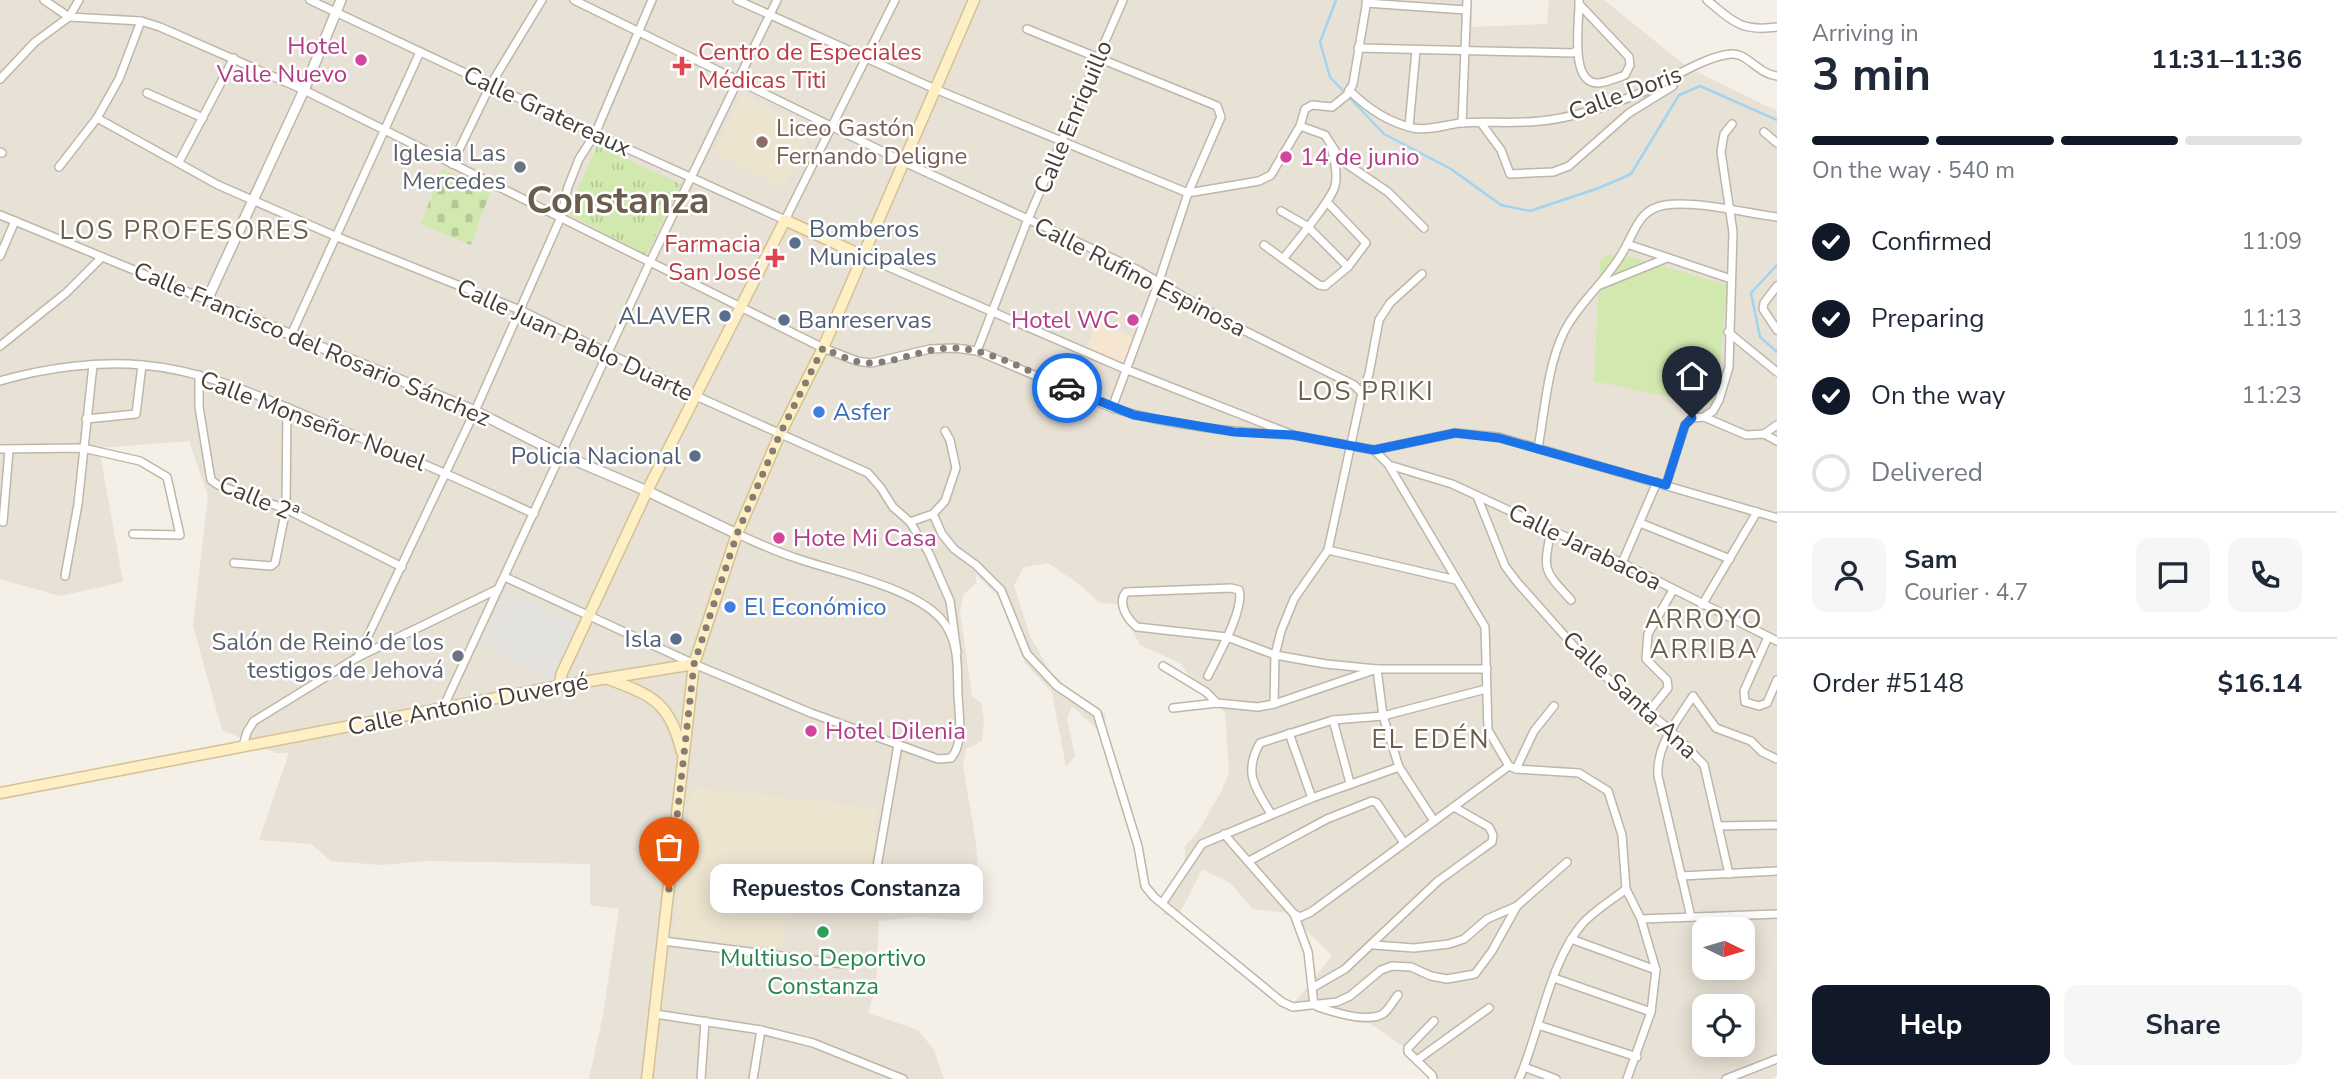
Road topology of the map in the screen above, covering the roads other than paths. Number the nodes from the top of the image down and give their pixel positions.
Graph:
1 (44, 0) edge
2 (79, 0) edge
3 (310, 0) edge
4 (341, 0) edge
5 (542, 0) edge
6 (574, 0) edge
7 (652, 0) edge
8 (737, 0) edge
9 (777, 0) edge
10 (895, 0) edge
11 (974, 0) edge
12 (1123, 0) edge
13 (1467, 0) edge
14 (1707, 0) edge
15 (1367, 2) edge
16 (1579, 2) edge
17 (1410, 3) edge
18 (1466, 10) junction
19 (335, 12) junction
20 (770, 16) junction
21 (69, 17) junction
22 (141, 21) junction
23 (1777, 27) edge
24 (1027, 29) dead end
25 (639, 32) junction
26 (1358, 48) junction
27 (1416, 50) junction
28 (1577, 50) junction
29 (420, 51) junction
30 (1463, 52) junction
31 (1098, 56) junction
32 (234, 58) junction
33 (866, 58) junction
34 (1777, 76) edge
35 (1675, 77) junction
36 (0, 79) edge
37 (739, 81) junction
38 (491, 84) junction
39 (934, 89) junction
40 (304, 90) junction
41 (1349, 90) junction
42 (147, 93) dead end
43 (97, 118) junction
44 (204, 118) junction
45 (1462, 123) junction
46 (1481, 123) junction
47 (1732, 124) dead end
48 (1300, 126) junction
49 (1409, 127) junction
50 (832, 128) junction
51 (383, 130) junction
52 (1764, 132) dead end
53 (595, 134) junction
54 (1063, 141) junction
55 (1330, 143) junction
56 (1777, 143) edge
57 (178, 162) junction
58 (904, 162) junction
59 (452, 164) junction
60 (59, 167) dead end
61 (692, 177) junction
62 (1188, 193) junction
63 (253, 201) junction
64 (1327, 202) junction
65 (1729, 210) junction
66 (1281, 211) dead end
67 (0, 215) edge
68 (561, 217) junction
69 (1777, 217) edge
70 (1028, 219) junction
71 (785, 220) junction
72 (15, 221) junction
73 (1307, 226) junction
74 (1424, 228) dead end
75 (335, 236) junction
76 (1627, 244) junction
77 (1264, 245) dead end
78 (0, 256) edge
79 (863, 256) junction
80 (102, 257) junction
81 (1667, 258) junction
82 (1283, 259) junction
83 (650, 262) junction
84 (1348, 267) junction
85 (1422, 274) dead end
86 (1731, 279) junction
87 (1158, 284) junction
88 (1777, 286) edge
89 (1597, 287) junction
90 (207, 300) junction
91 (741, 307) junction
92 (520, 310) junction
93 (992, 312) junction
94 (1777, 330) edge
95 (1728, 332) junction
96 (291, 335) junction
97 (0, 346) edge
98 (823, 348) junction
99 (976, 351) junction
100 (607, 354) junction
101 (93, 365) junction
102 (142, 365) junction
103 (1125, 369) junction
104 (1776, 370) edge
105 (199, 374) junction
106 (0, 381) edge
107 (1362, 393) junction
108 (695, 396) junction
109 (287, 407) junction
110 (1112, 408) junction
111 (475, 411) junction
112 (1704, 417) junction
113 (86, 419) junction
114 (1777, 425) edge
115 (945, 431) dead end
116 (780, 434) junction
117 (1764, 434) junction
118 (1293, 435) junction
119 (1777, 442) edge
120 (1352, 446) junction
121 (83, 448) junction
122 (1538, 448) junction
123 (0, 449) edge
124 (9, 450) junction
125 (1374, 450) junction
126 (560, 454) junction
127 (1388, 464) junction
128 (445, 472) junction
129 (1657, 482) junction
130 (1666, 485) junction
131 (647, 491) junction
132 (1477, 496) junction
133 (286, 509) junction
134 (1757, 512) junction
135 (534, 514) junction
136 (933, 514) junction
137 (1777, 517) edge
138 (3, 522) dead end
139 (911, 522) junction
140 (1640, 523) junction
141 (1551, 530) junction
142 (133, 534) dead end
143 (737, 534) junction
144 (1328, 550) junction
145 (1730, 559) junction
146 (234, 563) dead end
147 (1622, 563) junction
148 (402, 567) junction
149 (65, 576) dead end
150 (505, 577) junction
151 (1456, 580) junction
152 (498, 589) junction
153 (1673, 590) junction
154 (1571, 600) dead end
155 (1702, 605) junction
156 (590, 617) junction
157 (1227, 636) junction
158 (1768, 637) junction
159 (1777, 641) edge
160 (957, 653) junction
161 (1275, 655) junction
162 (358, 657) junction
163 (694, 664) junction
164 (1164, 666) dead end
165 (1377, 668) junction
166 (1487, 669) junction
167 (1208, 676) dead end
168 (606, 678) junction
169 (1777, 680) edge
170 (559, 687) junction
171 (1486, 689) junction
172 (1217, 703) junction
173 (1274, 704) junction
174 (1554, 706) dead end
175 (1173, 708) dead end
176 (442, 710) junction
177 (1647, 713) junction
178 (1383, 716) junction
179 (1333, 720) junction
180 (1670, 730) junction
181 (1289, 733) junction
182 (898, 745) junction
183 (243, 746) junction
184 (684, 759) junction
185 (1777, 759) edge
186 (1399, 766) junction
187 (1512, 768) junction
188 (1350, 783) junction
189 (0, 793) edge
190 (1312, 798) junction
191 (1454, 807) junction
192 (1270, 814) junction
193 (1434, 821) junction
194 (1777, 825) edge
195 (1718, 826) junction
196 (1224, 834) junction
197 (1404, 843) junction
198 (1249, 862) junction
199 (1567, 862) dead end
200 (1777, 871) edge
201 (1729, 874) junction
202 (1681, 876) junction
203 (1626, 889) junction
204 (1163, 902) junction
205 (1517, 906) junction
206 (870, 907) dead end
207 (1294, 914) junction
208 (1777, 914) edge
209 (1691, 917) junction
210 (1641, 919) junction
211 (1572, 939) junction
212 (663, 941) junction
213 (1374, 945) junction
214 (844, 964) dead end
215 (1656, 970) junction
216 (1554, 978) junction
217 (1312, 988) junction
218 (1398, 995) dead end
219 (1314, 1005) junction
220 (1489, 1008) dead end
221 (1651, 1012) junction
222 (655, 1014) junction
223 (705, 1021) junction
224 (1434, 1021) dead end
225 (1538, 1025) junction
226 (761, 1030) junction
227 (1637, 1057) junction
228 (1777, 1059) edge
229 (1417, 1060) junction
230 (1524, 1067) junction
231 (647, 1079) edge
232 (701, 1079) edge
233 (752, 1079) edge
234 (903, 1079) edge
235 (1433, 1079) edge
236 (1519, 1079) edge
237 (1556, 1079) edge
238 (1627, 1079) edge
239 (1726, 1079) edge

1 - 21 street
2 - 21 street
3 - 19 street, Calle Gratereaux
4 - 19 street
5 - 38 street
6 - 25 street, Calle Rufino Espinosa
7 - 25 street
8 - 20 street
9 - 20 street
10 - 33 street
11 - 39 main road
12 - 31 street, Calle Enriquillo
13 - 18 street
14 - 23 street
15 - 17 street
15 - 26 street
16 - 28 street
16 - 28 street
17 - 18 street
18 - 30 street
19 - 29 street, Calle Gratereaux
19 - 40 street
20 - 33 street
20 - 37 street
21 - 22 street
21 - 36 street
22 - 32 street
22 - 43 street
24 - 31 street
25 - 37 street, Calle Rufino Espinosa
25 - 53 street
26 - 27 street
26 - 41 street
27 - 30 street
27 - 49 street
28 - 30 street
29 - 38 street, Calle Gratereaux
29 - 51 street
30 - 45 street
31 - 54 street, Calle Enriquillo
31 - 62 street
32 - 40 street
32 - 44 street
33 - 39 street
33 - 50 street
34 - 35 street, Calle Doris
35 - 46 street, Calle Doris
35 - 46 street
37 - 50 street, Calle Rufino Espinosa
37 - 61 street
38 - 53 street, Calle Gratereaux
38 - 59 street
39 - 54 street
39 - 58 main road
40 - 51 street
40 - 63 street
41 - 48 street
41 - 49 street, Calle Doris
42 - 44 street
43 - 57 street, Calle Juan Pablo Duarte
43 - 60 street
44 - 57 street
45 - 46 street, Calle Doris
45 - 49 street, Calle Doris
47 - 65 street
48 - 55 street
48 - 62 street
50 - 58 street, Calle Rufino Espinosa
50 - 71 street
51 - 59 street
51 - 75 street
52 - 56 street
53 - 61 street, Calle Gratereaux
53 - 68 street
54 - 62 street
54 - 70 street, Calle Enriquillo
55 - 64 street
55 - 74 street
57 - 63 street, Calle Juan Pablo Duarte
58 - 70 street, Calle Rufino Espinosa
58 - 79 main road
59 - 68 street
61 - 71 street, Calle Gratereaux
61 - 83 street
62 - 87 street
63 - 75 street, Calle Juan Pablo Duarte
63 - 90 street
64 - 73 street
64 - 84 street
65 - 69 street
65 - 76 street
65 - 86 street
66 - 73 street
67 - 72 street, Calle Francisco del Rosario Sánchez
68 - 83 street
68 - 92 street
70 - 87 street, Calle Rufino Espinosa
70 - 93 street, Calle Enriquillo
71 - 79 main road, Calle Gratereaux
71 - 91 main road
72 - 78 street
72 - 80 street, Calle Francisco del Rosario Sánchez
73 - 82 street
73 - 84 street
75 - 92 street, Calle Juan Pablo Duarte
75 - 96 street
76 - 81 street
76 - 89 street
77 - 82 street
79 - 93 street, Calle Gratereaux
79 - 98 main road
80 - 90 street, Calle Francisco del Rosario Sánchez
80 - 97 street
81 - 86 street
81 - 89 street
82 - 84 street
83 - 91 street
83 - 100 street
85 - 107 street
86 - 95 street
87 - 103 street
87 - 107 street, Calle Rufino Espinosa
88 - 94 street
89 - 122 street
90 - 96 street, Calle Francisco del Rosario Sánchez
91 - 98 street
91 - 108 main road
92 - 100 street, Calle Juan Pablo Duarte
92 - 111 street
93 - 99 street, Calle Enriquillo
93 - 103 street, Calle Gratereaux
95 - 104 street
95 - 112 street
96 - 111 street, Calle Francisco del Rosario Sánchez
98 - 99 street
98 - 116 main road
99 - 110 street
100 - 108 street, Calle Juan Pablo Duarte
100 - 126 street
101 - 102 street, Calle Monseñor Nouel
101 - 106 street, Calle Monseñor Nouel
101 - 113 street
102 - 105 street, Calle Monseñor Nouel
102 - 113 street
103 - 110 street
103 - 118 street, Calle Gratereaux
105 - 109 street, Calle Monseñor Nouel
105 - 133 street, Calle 2ª
107 - 120 street
108 - 116 street, Calle Juan Pablo Duarte
108 - 131 main road
109 - 128 street, Calle Monseñor Nouel
109 - 133 street
110 - 118 street
111 - 126 street, Calle Francisco del Rosario Sánchez
111 - 128 street
112 - 117 street
112 - 130 street
113 - 121 street
114 - 117 street
115 - 136 street
116 - 139 street, Calle Juan Pablo Duarte
116 - 143 main road
117 - 119 street
118 - 120 street, Calle Gratereaux
120 - 125 street, Calle Gratereaux
120 - 144 street
121 - 124 street
121 - 142 street
121 - 149 street
122 - 125 street, Calle Gratereaux
122 - 129 street, Calle Gratereaux
123 - 124 street
124 - 138 street
125 - 127 street
126 - 131 street, Calle Francisco del Rosario Sánchez
126 - 135 street
127 - 132 street, Calle Jarabacoa
127 - 151 street
128 - 135 street, Calle Monseñor Nouel
128 - 148 street
129 - 130 street, Calle Gratereaux
129 - 140 street
130 - 134 street, Calle Gratereaux
131 - 143 street, Calle Francisco del Rosario Sánchez
131 - 156 main road
132 - 141 street, Calle Jarabacoa
132 - 177 street, Calle Santa Ana
133 - 146 street
133 - 148 street, Calle 2ª
134 - 137 street, Calle Gratereaux
134 - 145 street
135 - 150 street
136 - 139 street
136 - 204 street
139 - 160 street, Calle Juan Pablo Duarte
140 - 145 street
140 - 147 street
141 - 147 street, Calle Jarabacoa
141 - 154 street
143 - 160 street, Calle Francisco del Rosario Sánchez
143 - 163 main road
144 - 151 street
144 - 161 street
145 - 155 street
147 - 153 street, Calle Jarabacoa
148 - 162 street
150 - 152 street
150 - 156 street
151 - 166 street
152 - 162 street
152 - 176 street
153 - 155 street, Calle Jarabacoa
153 - 177 street
155 - 158 street, Calle Jarabacoa
156 - 163 street
156 - 170 main road
157 - 157 street
157 - 161 street
157 - 167 street
158 - 159 street, Calle Jarabacoa
158 - 169 street
160 - 182 street, Calle Juan Pablo Duarte
161 - 165 street
161 - 173 street
162 - 183 street
163 - 168 main road, Calle Antonio Duvergé
163 - 182 street
163 - 184 main road
164 - 172 street
165 - 166 street
165 - 173 street
165 - 178 street
166 - 171 street
168 - 170 main road, Calle Antonio Duvergé
168 - 184 main road
170 - 176 main road, Calle Antonio Duvergé
171 - 178 street
171 - 187 street
172 - 173 street
172 - 175 street
174 - 187 street
176 - 183 main road, Calle Antonio Duvergé
177 - 180 street, Calle Santa Ana
178 - 179 street
178 - 186 street
179 - 181 street
179 - 188 street
180 - 185 street
180 - 195 street, Calle Santa Ana
180 - 202 street
181 - 190 street
181 - 192 street
182 - 206 street
183 - 189 main road, Calle Antonio Duvergé
184 - 212 main road
186 - 188 street
186 - 193 street
187 - 191 street
187 - 203 street
188 - 190 street
190 - 192 street
191 - 193 street
191 - 213 street
192 - 196 street
193 - 197 street
194 - 195 street
195 - 201 street, Calle Santa Ana
196 - 198 street
196 - 204 street
197 - 198 street
197 - 207 street
198 - 207 street
199 - 205 street
200 - 201 street
201 - 202 street
202 - 209 street
203 - 210 street
203 - 211 street
204 - 219 street
205 - 213 street
205 - 219 street
207 - 217 street
208 - 209 street
209 - 210 street
210 - 215 street
211 - 215 street
211 - 216 street
212 - 214 street
212 - 222 main road
213 - 217 street
215 - 221 street
216 - 221 street
216 - 225 street
217 - 219 street
218 - 219 street
220 - 229 street
221 - 227 street
222 - 223 street
222 - 231 main road
223 - 226 street
223 - 232 street
224 - 229 street
225 - 227 street
225 - 230 street
226 - 233 street
226 - 234 street
227 - 238 street
228 - 239 street
229 - 235 street
230 - 236 street
230 - 237 street

